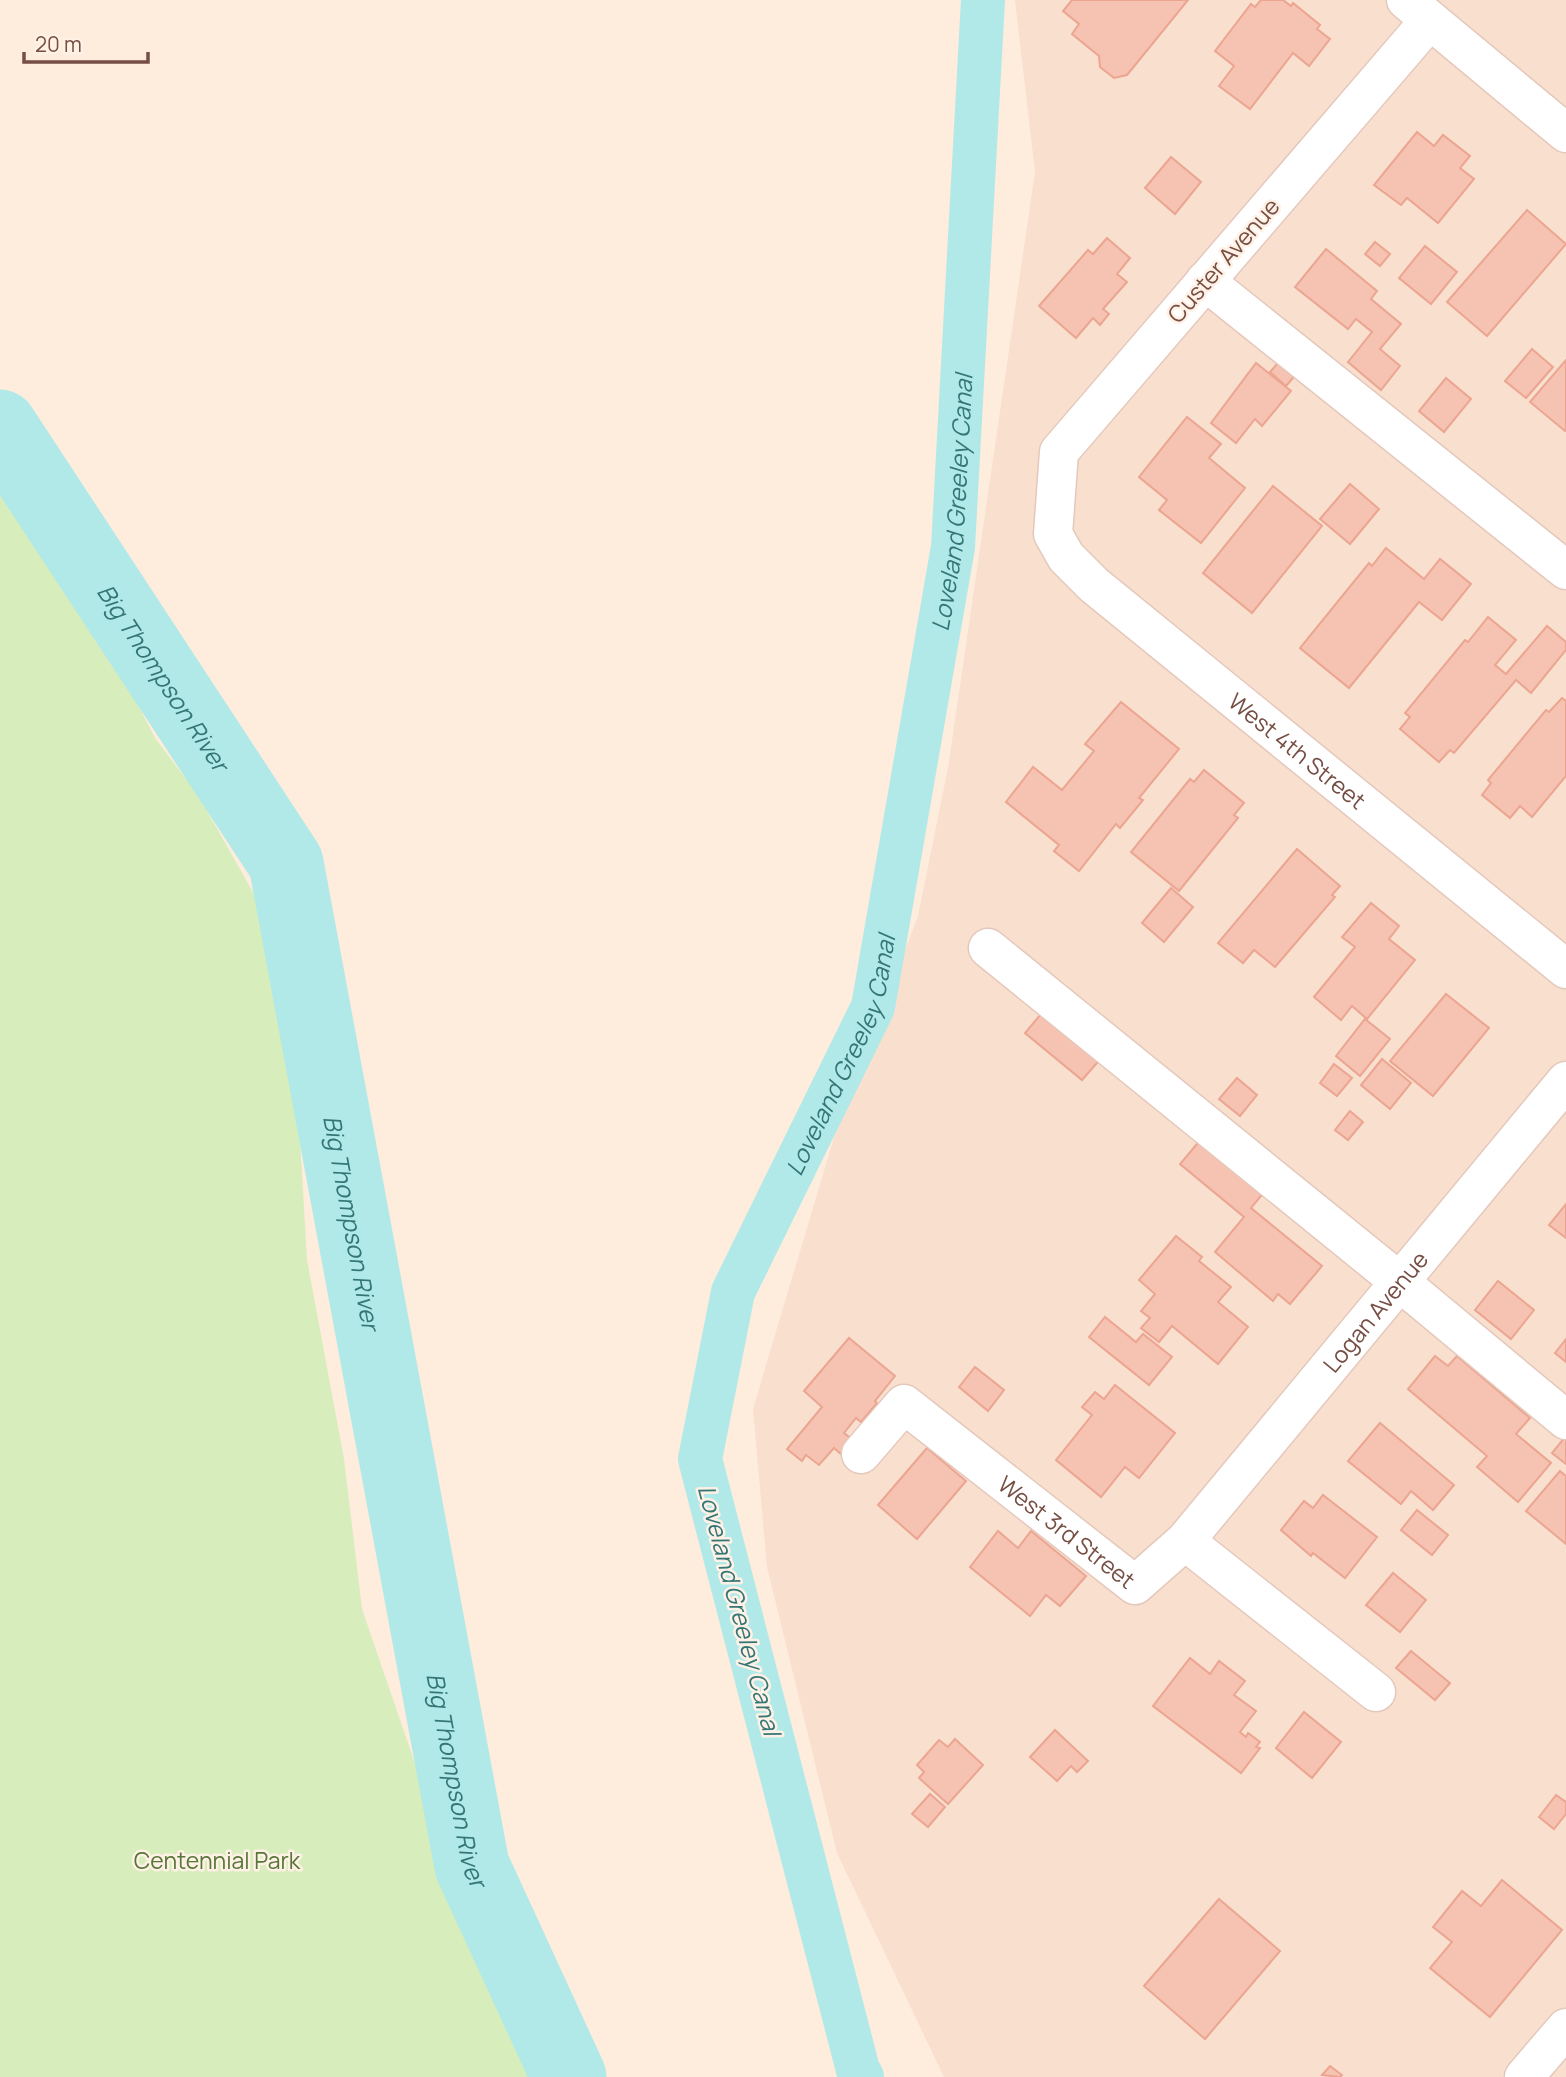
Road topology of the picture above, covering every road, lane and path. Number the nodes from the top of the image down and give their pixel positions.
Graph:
1 (1418, 10) edge
2 (1566, 133) edge
3 (1205, 281) junction
4 (1054, 516) joint
5 (1566, 570) edge
6 (988, 948) dead end
7 (1566, 969) edge
8 (1566, 1081) edge
9 (1400, 1282) junction
10 (1566, 1420) edge
11 (860, 1454) dead end
12 (1185, 1541) junction
13 (1376, 1692) dead end
14 (1566, 2028) edge
15 (1524, 2077) edge

1 - 2 street
1 - 3 street, Custer Avenue
3 - 4 street, Custer Avenue
3 - 5 street
4 - 7 street, West 4th Street
6 - 9 street
8 - 9 street, Logan Avenue
9 - 10 street
9 - 12 street, Logan Avenue
11 - 12 street, West 3rd Street
12 - 13 street
14 - 15 street

